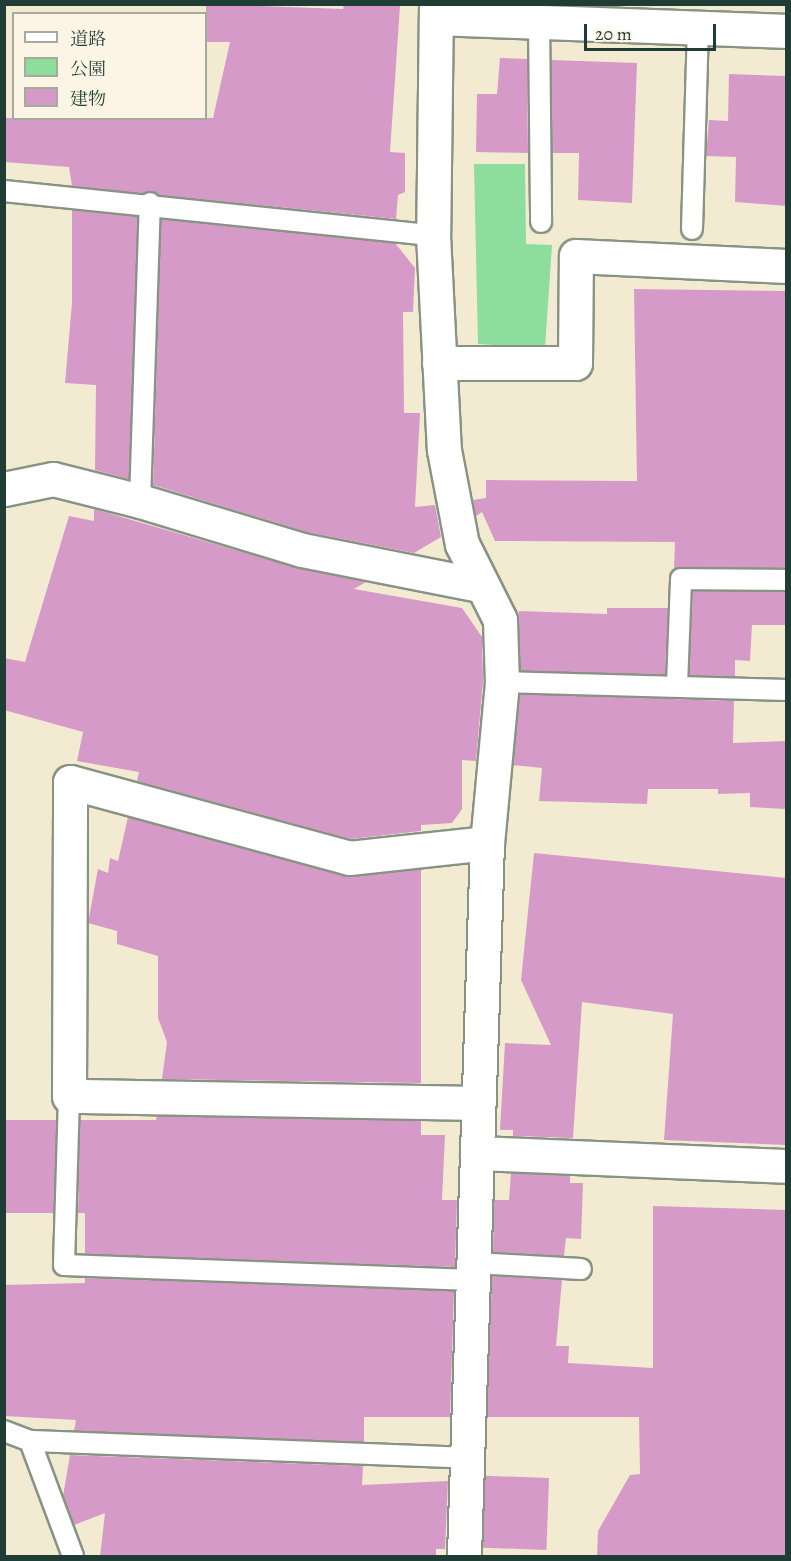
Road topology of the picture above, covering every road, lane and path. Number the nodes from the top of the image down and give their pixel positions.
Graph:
1 (436, 11) edge
2 (680, 18) edge
3 (539, 21) junction
4 (786, 31) edge
5 (4, 191) edge
6 (150, 203) junction
7 (541, 222) dead end
8 (692, 229) dead end
9 (433, 235) junction
10 (786, 266) edge
11 (439, 363) junction
12 (4, 489) edge
13 (140, 501) junction
14 (786, 580) edge
15 (479, 585) junction
16 (502, 682) junction
17 (677, 685) junction
18 (786, 690) edge
19 (487, 843) junction
20 (69, 1096) junction
21 (477, 1103) junction
22 (477, 1153) junction
23 (786, 1166) edge
24 (581, 1269) dead end
25 (473, 1271) junction
26 (4, 1431) edge
27 (30, 1441) junction
28 (466, 1458) junction
29 (73, 1557) edge
30 (464, 1557) edge

1 - 3 street
1 - 9 street
2 - 3 street
2 - 4 street
2 - 8 lane
3 - 7 lane
5 - 6 lane
6 - 9 lane
6 - 13 lane
9 - 11 street
10 - 11 street
11 - 15 street
12 - 13 street
13 - 15 street
14 - 17 lane
15 - 16 street
16 - 17 lane
16 - 19 street
17 - 18 lane
19 - 20 street
19 - 21 street
20 - 21 street
20 - 25 lane
21 - 22 street
22 - 23 street
22 - 25 street
24 - 25 lane
25 - 28 street
26 - 27 lane
27 - 28 lane
27 - 29 lane
28 - 30 street

